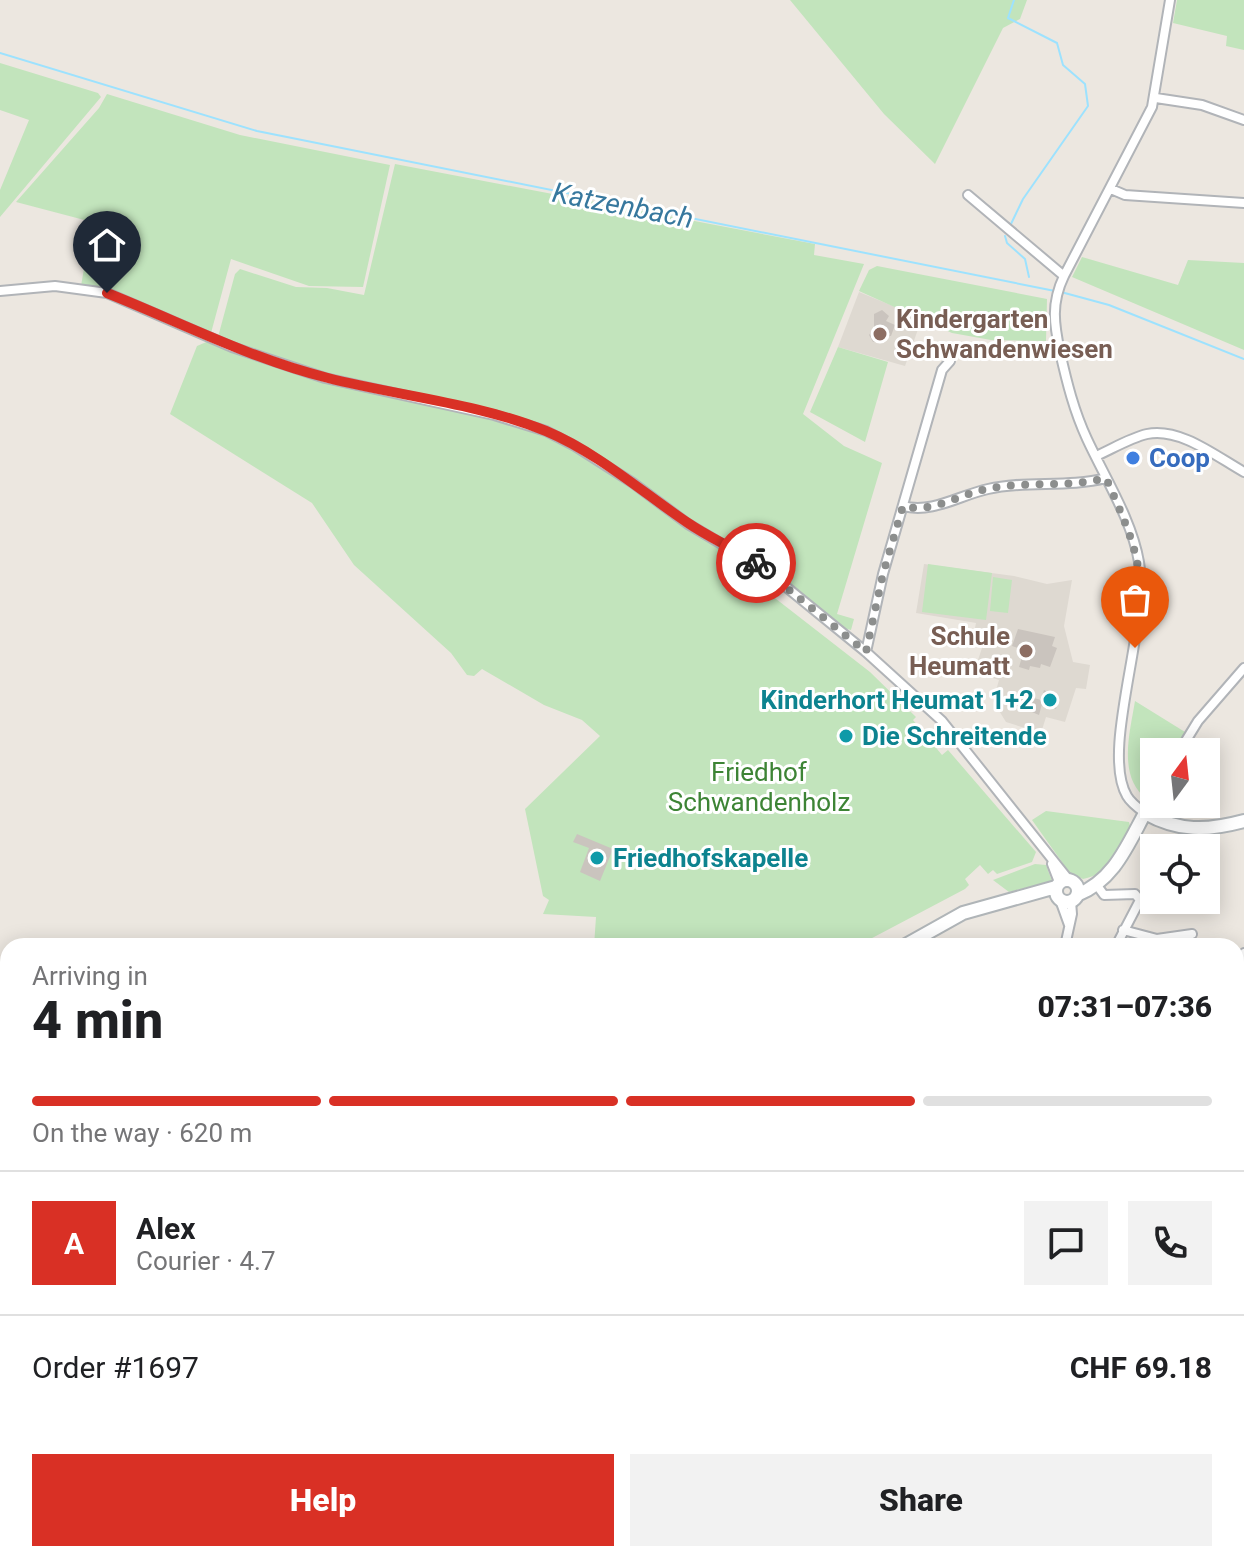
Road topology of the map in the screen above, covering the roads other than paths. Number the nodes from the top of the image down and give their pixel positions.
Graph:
1 (1170, 0) edge
2 (1156, 98) junction
3 (1244, 120) edge
4 (1111, 189) junction
5 (968, 195) dead end
6 (1244, 203) edge
7 (1064, 276) junction
8 (0, 291) edge
9 (950, 361) dead end
10 (1096, 456) junction
11 (1244, 472) edge
12 (1106, 478) junction
13 (903, 506) junction
14 (866, 652) junction
15 (1244, 668) edge
16 (1188, 738) edge
17 (1140, 809) edge
18 (1142, 818) edge
19 (1156, 818) edge
20 (1244, 821) edge
21 (1096, 884) junction
22 (1066, 891) junction
23 (1123, 930) junction
24 (1192, 934) dead end
25 (918, 938) edge
26 (1067, 938) edge
27 (1120, 938) edge
28 (1153, 938) edge
29 (1164, 938) edge

1 - 2 street
2 - 3 street
2 - 4 street
4 - 6 street
4 - 7 street
5 - 7 street
7 - 10 street
8 - 14 street
9 - 13 street
10 - 11 street
10 - 12 street
12 - 13 street
12 - 17 street
13 - 14 street
14 - 22 street
15 - 16 street
18 - 21 street
19 - 20 street
21 - 22 street
21 - 23 street
22 - 25 street
22 - 26 street
23 - 27 street
23 - 28 street
24 - 29 street

